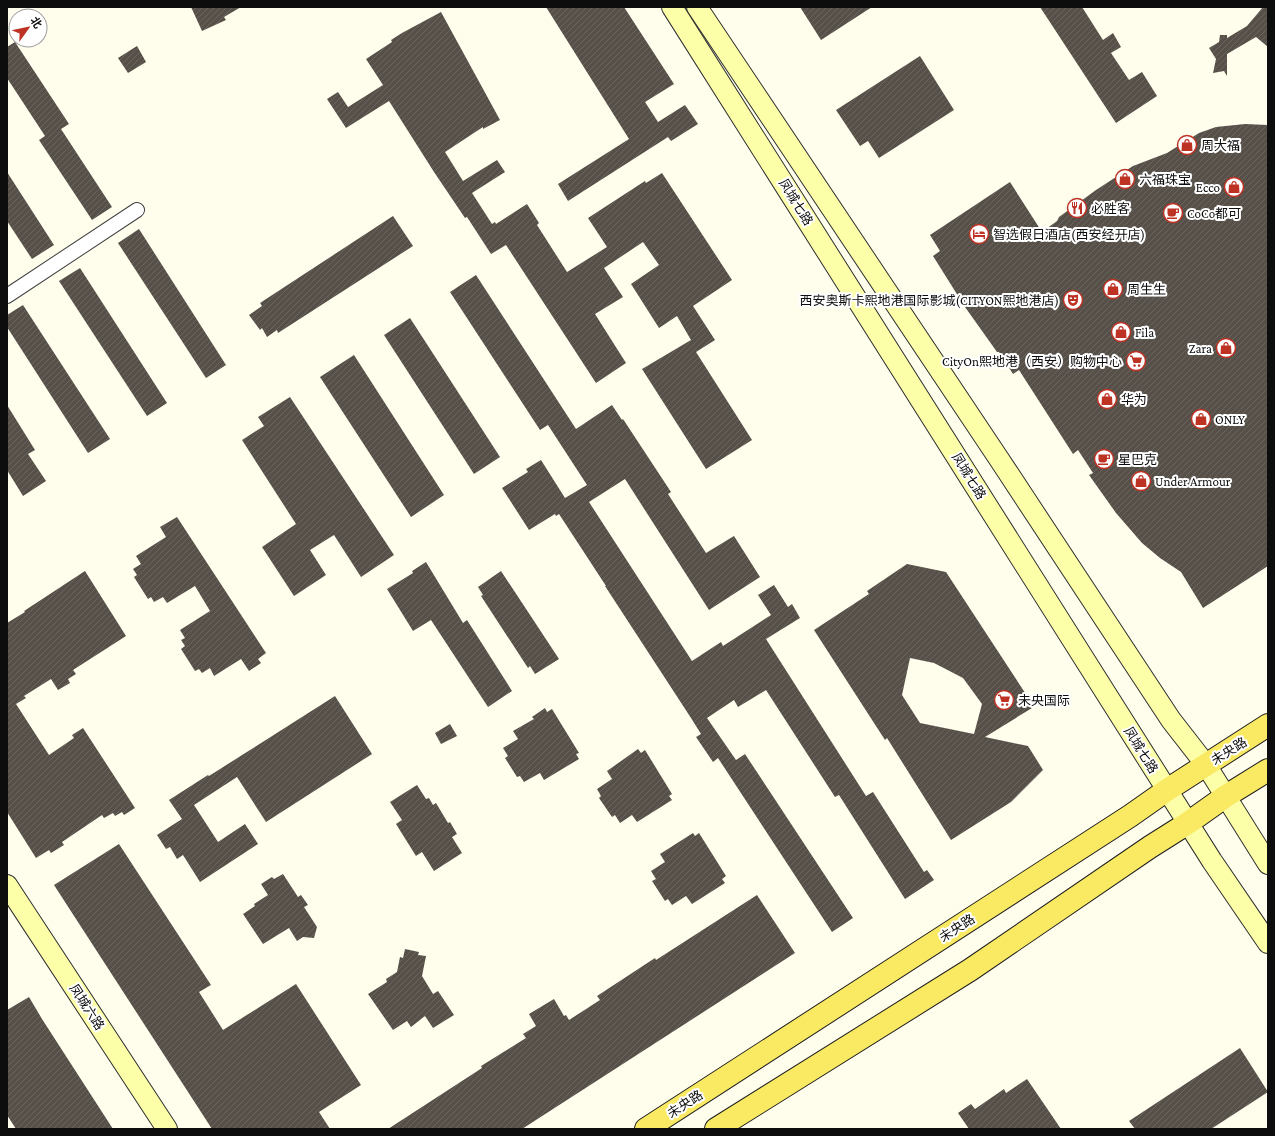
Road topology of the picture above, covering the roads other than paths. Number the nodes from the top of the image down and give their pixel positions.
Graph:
1 (672, 7) edge
2 (697, 7) edge
3 (137, 210) dead end
4 (7, 296) edge
5 (1268, 725) edge
6 (1206, 765) junction
7 (1268, 770) edge
8 (1167, 790) junction
9 (1226, 796) junction
10 (1188, 823) junction
11 (1268, 864) edge
12 (7, 885) edge
13 (1268, 943) edge
14 (168, 1129) edge
15 (646, 1129) edge
16 (716, 1129) edge

1 - 8 street, 凤城七路
2 - 6 street, 凤城七路
3 - 4 street
5 - 6 main road, 未央路
6 - 8 main road, 未央路
6 - 9 street, 凤城七路
7 - 9 main road
8 - 10 street, 凤城七路
8 - 15 main road, 未央路
9 - 10 main road
9 - 11 street, 凤城七路
10 - 13 street, 凤城七路
10 - 16 main road
12 - 14 street, 凤城六路

